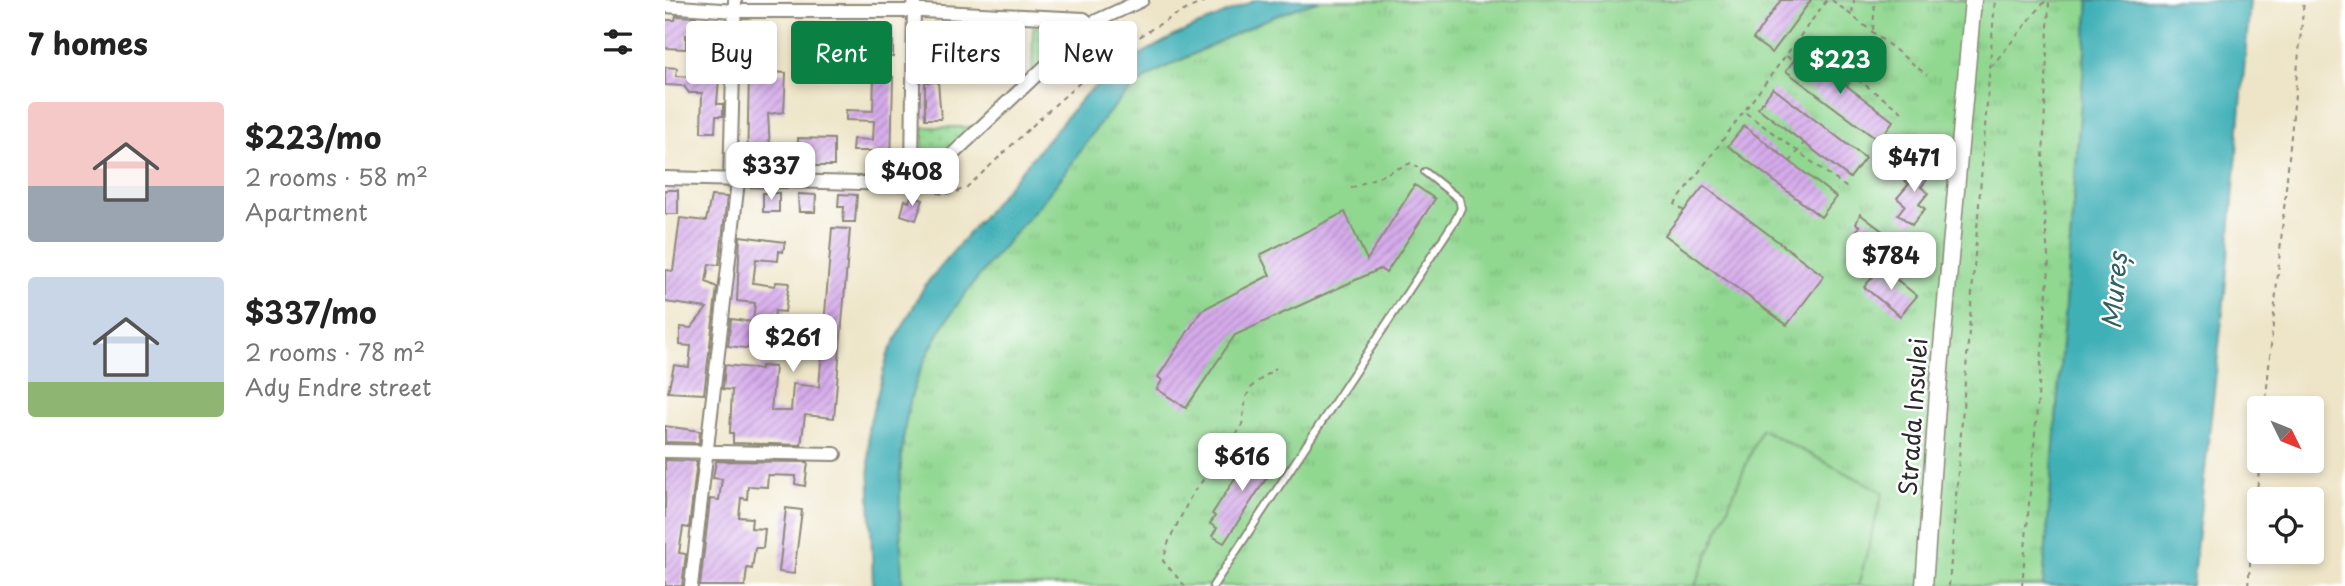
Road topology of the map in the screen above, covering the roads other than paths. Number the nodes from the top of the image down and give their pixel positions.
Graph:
1 (1142, 0) edge
2 (1973, 0) edge
3 (669, 4) edge
4 (735, 6) edge
5 (914, 6) edge
6 (1086, 21) edge
7 (1096, 21) edge
8 (1039, 72) edge
9 (1425, 172) road end
10 (665, 178) edge
11 (734, 181) junction
12 (914, 181) junction
13 (665, 451) edge
14 (709, 451) junction
15 (835, 454) dead end
16 (691, 586) edge
17 (1213, 586) edge
18 (1924, 586) edge

1 - 7 street
2 - 18 street, Strada Insulei
3 - 4 street
4 - 5 street
4 - 11 street
5 - 6 street
5 - 12 street
8 - 12 street
9 - 17 lane
10 - 11 street
11 - 12 street
11 - 14 street
13 - 14 street
14 - 15 street
14 - 16 street

